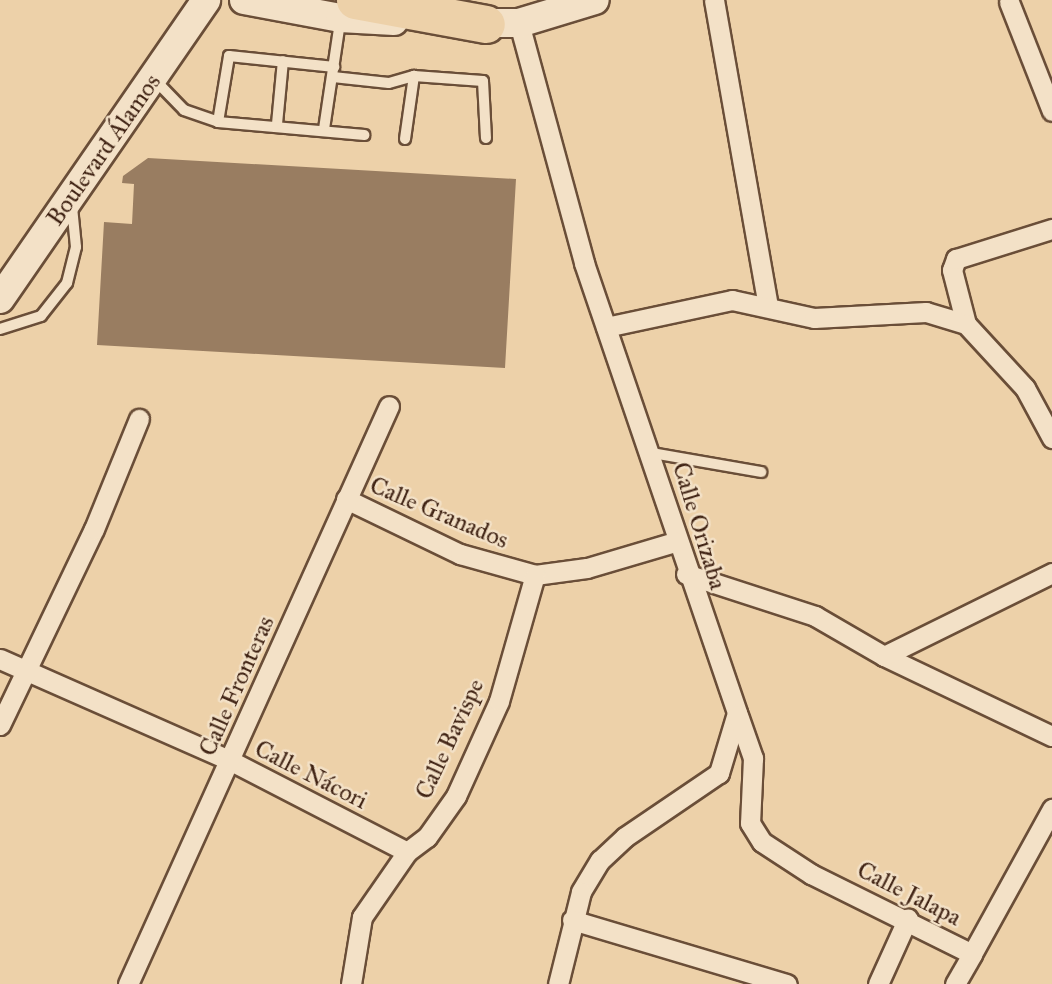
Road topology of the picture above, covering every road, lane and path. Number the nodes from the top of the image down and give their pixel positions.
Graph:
1 (206, 0) edge
2 (244, 0) edge
3 (595, 0) edge
4 (714, 0) edge
5 (1009, 2) edge
6 (348, 9) edge
7 (502, 23) junction
8 (283, 61) junction
9 (334, 72) junction
10 (414, 76) junction
11 (154, 79) junction
12 (1052, 111) edge
13 (218, 122) junction
14 (277, 124) junction
15 (324, 129) junction
16 (364, 135) dead end
17 (486, 138) dead end
18 (405, 139) dead end
19 (70, 196) junction
20 (1052, 229) edge
21 (0, 299) edge
22 (768, 305) junction
23 (966, 324) junction
24 (606, 327) junction
25 (0, 329) edge
26 (389, 406) dead end
27 (139, 419) dead end
28 (1052, 438) edge
29 (652, 453) junction
30 (761, 471) dead end
31 (346, 499) junction
32 (676, 542) junction
33 (1052, 573) edge
34 (686, 574) junction
35 (535, 575) junction
36 (884, 656) junction
37 (0, 659) edge
38 (24, 668) junction
39 (737, 713) junction
40 (0, 725) edge
41 (1052, 736) edge
42 (231, 761) junction
43 (1052, 809) edge
44 (755, 834) joint
45 (407, 852) junction
46 (908, 918) junction
47 (572, 920) junction
48 (972, 954) junction
49 (128, 984) edge
50 (351, 984) edge
51 (558, 984) edge
52 (787, 984) edge
53 (878, 984) edge
54 (955, 984) edge

1 - 11 main road, Boulevard Álamos
2 - 6 main road
3 - 7 main road
4 - 22 street
5 - 12 street
6 - 7 highway
6 - 9 lane
7 - 24 street, Calle Orizaba
8 - 9 lane
8 - 13 lane
8 - 14 lane
9 - 10 lane
9 - 15 lane
10 - 17 lane
10 - 18 lane
11 - 13 lane
11 - 19 main road, Boulevard Álamos
13 - 14 lane
14 - 15 lane
15 - 16 lane
19 - 21 main road, Boulevard Álamos
19 - 25 lane
20 - 23 street
22 - 23 street
22 - 24 street
23 - 28 street
24 - 29 street, Calle Orizaba
26 - 31 street, Calle Fronteras
27 - 38 street
29 - 30 lane
29 - 32 street, Calle Orizaba
31 - 35 street, Calle Granados
31 - 42 street, Calle Fronteras
32 - 34 street, Calle Orizaba
32 - 35 street, Calle Granados
33 - 36 street
34 - 36 street
34 - 39 street, Calle Orizaba
35 - 45 street, Calle Bavispe
36 - 41 street
37 - 38 street, Calle Nácori
38 - 40 street
38 - 42 street, Calle Nácori
39 - 44 street, Calle Orizaba
39 - 47 street
42 - 45 street, Calle Nácori
42 - 49 street, Calle Fronteras
43 - 48 street, Calle Jalapa
44 - 46 street, Calle Jalapa
45 - 50 street, Calle Bavispe
46 - 48 street, Calle Jalapa
46 - 53 street
47 - 51 street
47 - 52 street
48 - 54 street

